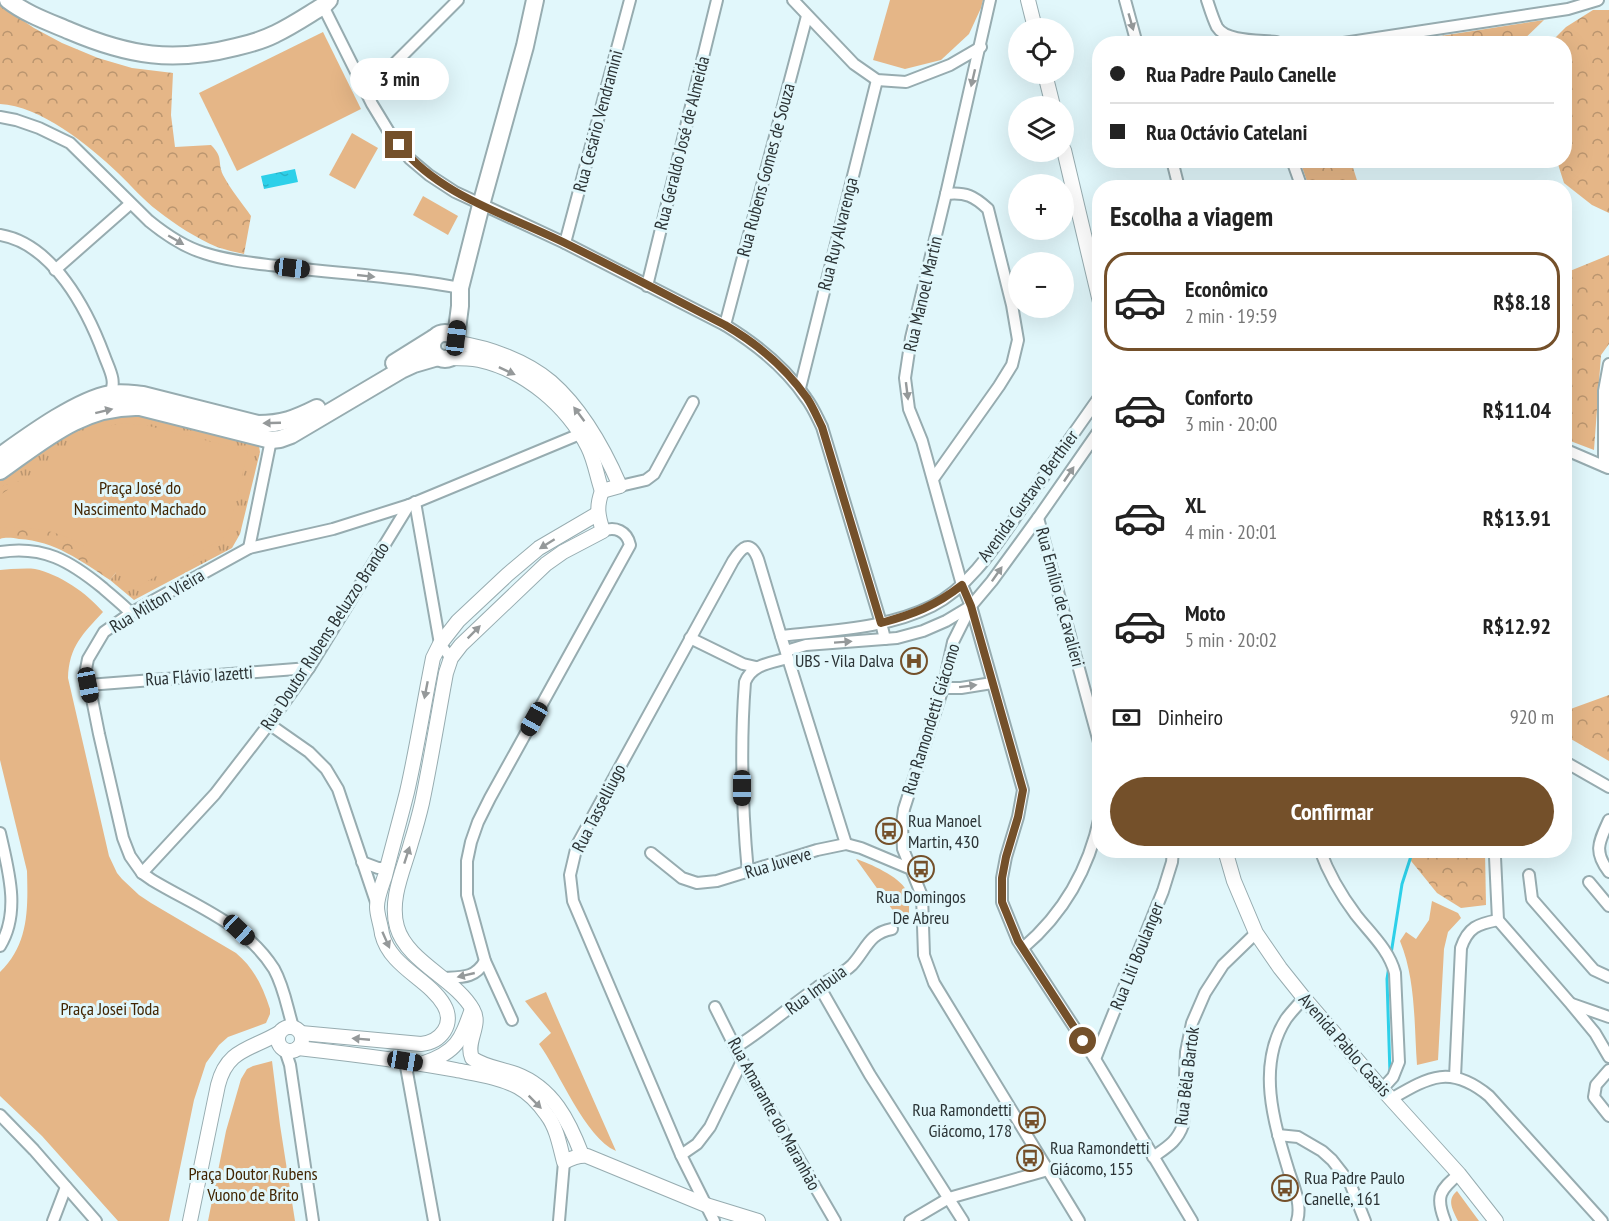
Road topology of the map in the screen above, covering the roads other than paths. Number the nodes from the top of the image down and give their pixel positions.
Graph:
1 (8, 0) edge
2 (458, 0) edge
3 (535, 0) edge
4 (630, 0) edge
5 (717, 0) edge
6 (793, 0) edge
7 (990, 0) edge
8 (1028, 0) edge
9 (1125, 0) edge
10 (1207, 0) edge
11 (1598, 0) edge
12 (326, 3) edge
13 (807, 16) junction
14 (1032, 18) edge
15 (1135, 36) edge
16 (1228, 36) edge
17 (1387, 36) edge
18 (981, 47) junction
19 (877, 80) junction
20 (367, 91) junction
21 (0, 117) edge
22 (1067, 162) edge
23 (946, 194) junction
24 (130, 204) junction
25 (481, 205) junction
26 (0, 235) edge
27 (565, 243) junction
28 (1092, 268) edge
29 (56, 270) junction
30 (647, 286) junction
31 (460, 290) junction
32 (725, 325) junction
33 (447, 344) junction
34 (1609, 364) edge
35 (800, 388) junction
36 (110, 394) junction
37 (693, 402) dead end
38 (1092, 407) edge
39 (580, 434) junction
40 (271, 440) junction
41 (1092, 440) edge
42 (1572, 452) edge
43 (0, 456) edge
44 (610, 463) junction
45 (1606, 467) edge
46 (596, 468) junction
47 (0, 471) edge
48 (933, 479) junction
49 (620, 486) junction
50 (602, 491) junction
51 (412, 504) junction
52 (597, 514) junction
53 (1038, 518) junction
54 (603, 531) junction
55 (249, 548) junction
56 (0, 552) edge
57 (962, 585) junction
58 (971, 606) junction
59 (131, 613) junction
60 (881, 623) junction
61 (781, 636) junction
62 (690, 638) junction
63 (885, 639) junction
64 (440, 644) junction
65 (787, 655) junction
66 (451, 658) junction
67 (756, 667) junction
68 (309, 668) junction
69 (992, 683) junction
70 (88, 685) junction
71 (943, 688) junction
72 (1092, 717) edge
73 (269, 724) junction
74 (1572, 766) edge
75 (1609, 787) edge
76 (1609, 820) edge
77 (0, 833) edge
78 (846, 844) junction
79 (1092, 847) edge
80 (651, 853) dead end
81 (1172, 858) edge
82 (1227, 858) edge
83 (1323, 858) edge
84 (1495, 858) dead end
85 (362, 862) junction
86 (387, 868) junction
87 (910, 869) junction
88 (1609, 872) edge
89 (142, 873) junction
90 (748, 873) junction
91 (1529, 875) dead end
92 (1589, 882) dead end
93 (377, 906) junction
94 (1609, 906) edge
95 (1498, 920) junction
96 (892, 929) dead end
97 (1256, 933) junction
98 (0, 946) edge
99 (1023, 948) junction
100 (485, 961) junction
101 (1609, 977) edge
102 (442, 978) junction
103 (819, 986) junction
104 (1304, 998) junction
105 (1571, 1004) junction
106 (472, 1007) junction
107 (715, 1007) dead end
108 (1609, 1017) edge
109 (447, 1019) junction
110 (512, 1020) dead end
111 (287, 1037) junction
112 (736, 1047) junction
113 (1609, 1057) edge
114 (1095, 1059) junction
115 (405, 1061) junction
116 (742, 1061) junction
117 (422, 1064) junction
118 (1609, 1070) edge
119 (1455, 1077) junction
120 (1386, 1094) junction
121 (0, 1115) edge
122 (1609, 1116) edge
123 (566, 1117) junction
124 (552, 1123) junction
125 (1278, 1135) junction
126 (582, 1155) junction
127 (681, 1155) junction
128 (1153, 1157) junction
129 (564, 1162) junction
130 (1048, 1170) junction
131 (1459, 1174) junction
132 (66, 1187) junction
133 (949, 1198) junction
134 (706, 1205) junction
135 (53, 1221) edge
136 (96, 1221) edge
137 (190, 1221) edge
138 (313, 1221) edge
139 (434, 1221) edge
140 (559, 1221) edge
141 (714, 1221) edge
142 (758, 1221) edge
143 (835, 1221) edge
144 (910, 1221) edge
145 (963, 1221) edge
146 (1079, 1221) edge
147 (1192, 1221) edge
148 (1297, 1221) edge
149 (1365, 1221) edge
150 (1445, 1221) edge
151 (1496, 1221) edge
152 (1602, 1221) edge

1 - 12 main road
2 - 20 street
3 - 25 main road
4 - 27 street, Rua Cesário Vendramini
5 - 30 street, Rua Geraldo José de Almeida
6 - 13 street
7 - 18 street, Rua Manoel Martin
8 - 14 street
9 -> 15 street
10 - 16 street
11 - 17 street
12 - 20 street
13 - 19 street
13 - 32 street, Rua Rubens Gomes de Souza
18 - 19 street
18 -> 23 street, Rua Manoel Martin
19 - 35 street, Rua Ruy Alvarenga
20 - 25 street
21 - 24 street
22 - 28 street
23 -> 48 street, Rua Manoel Martin
23 - 48 street
24 - 29 street
24 -> 31 street
25 - 27 street
25 - 31 main road
26 - 29 street
27 - 30 street
29 - 36 street
30 - 32 street
31 - 33 main road
32 - 35 street
33 -> 36 main road
33 -> 39 street
33 - 40 main road
44 -> 33 street
34 - 45 street
35 - 60 street
36 - 43 main road
37 - 49 street
38 - 57 street, Avenida Gustavo Berthier
39 - 46 street
39 - 51 street, Rua Milton Vieira
47 -> 40 main road
40 - 55 street
53 -> 41 street, Avenida Gustavo Berthier
42 - 45 street
44 - 46 street
44 - 49 street
46 - 50 street
48 - 57 street, Rua Manoel Martin
49 - 50 street
50 - 52 street
51 - 55 street, Rua Milton Vieira
51 - 64 street
51 - 68 street, Rua Doutor Rubens Beluzzo Brando
52 - 54 street
52 -> 64 street
58 -> 53 street, Avenida Gustavo Berthier
53 - 72 street, Rua Emílio de Cavalieri
66 -> 54 street
54 - 100 street
55 - 59 street, Rua Milton Vieira
56 - 59 street
57 - 58 street, Rua Manoel Martin
57 - 60 street, Avenida Gustavo Berthier
58 - 63 street, Avenida Gustavo Berthier
58 - 69 street, Rua Manoel Martin
58 - 71 street, Rua Ramondetti Giácomo
59 - 70 street, Rua Milton Vieira
60 - 61 street, Avenida Gustavo Berthier
60 - 63 street
61 - 62 street, Rua Tasselliugo
61 - 65 street
62 - 67 street
62 - 127 street, Rua Tasselliugo
65 -> 63 street, Avenida Gustavo Berthier
64 - 66 street
64 -> 86 street
65 - 67 street, Avenida Gustavo Berthier
65 - 78 street
102 -> 66 street
67 - 90 street
68 - 70 street, Rua Flávio Iazetti
68 - 73 street, Rua Doutor Rubens Beluzzo Brando
71 -> 69 street
69 - 99 street, Rua Manoel Martin
70 - 89 street, Rua Milton Vieira
71 - 87 street, Rua Ramondetti Giácomo
73 - 85 street
73 - 89 street, Rua Doutor Rubens Beluzzo Brando
74 - 75 street
76 - 88 street
77 - 98 street
78 - 87 street
78 - 90 street, Rua Juveve
79 - 99 street
80 - 90 street, Rua Juveve
81 - 114 street, Rua Lili Boulanger
82 - 97 street, Avenida Pablo Casais
83 - 120 street
84 - 95 street
85 - 86 street
85 - 93 street
86 - 93 street
87 - 130 street, Rua Ramondetti Giácomo
89 - 111 street, Rua Milton Vieira
91 - 101 street
92 - 94 street
93 -> 109 street
95 - 105 street
95 - 119 street
96 - 103 street, Rua Imbuia
97 - 104 street, Avenida Pablo Casais
97 - 128 street, Rua Béla Bartok
99 - 114 street, Rua Manoel Martin
100 -> 102 street
100 - 110 street
102 - 106 street
103 - 112 street, Rua Imbuia
103 - 133 street
104 - 120 street, Avenida Pablo Casais
104 - 125 street
105 - 108 street
105 - 113 street
106 - 109 street
106 - 117 street
106 - 123 street
107 - 112 street, Rua Amarante do Maranhão
109 -> 111 street
111 - 115 street
111 - 137 street
111 - 138 street, Rua Milton Vieira
112 - 116 street, Rua Amarante do Maranhão
114 - 128 street, Rua Manoel Martin
115 - 117 street
115 - 139 street
116 - 127 street
116 - 143 street, Rua Amarante do Maranhão
117 -> 124 street
118 - 122 street
119 - 120 street
119 - 152 street
120 - 131 street, Avenida Pablo Casais
121 - 132 street
123 - 124 street
123 - 126 street
124 - 129 street
125 - 148 street
125 - 149 street
126 - 129 street
126 - 134 street
127 - 134 street, Rua Tasselliugo
128 - 147 street, Rua Manoel Martin
129 - 140 street
130 - 133 street
130 - 146 street, Rua Ramondetti Giácomo
131 - 150 street
131 - 151 street, Avenida Pablo Casais
132 - 135 street
132 - 136 street
133 - 144 street
133 - 145 street
134 - 141 street, Rua Tasselliugo
134 - 142 street

